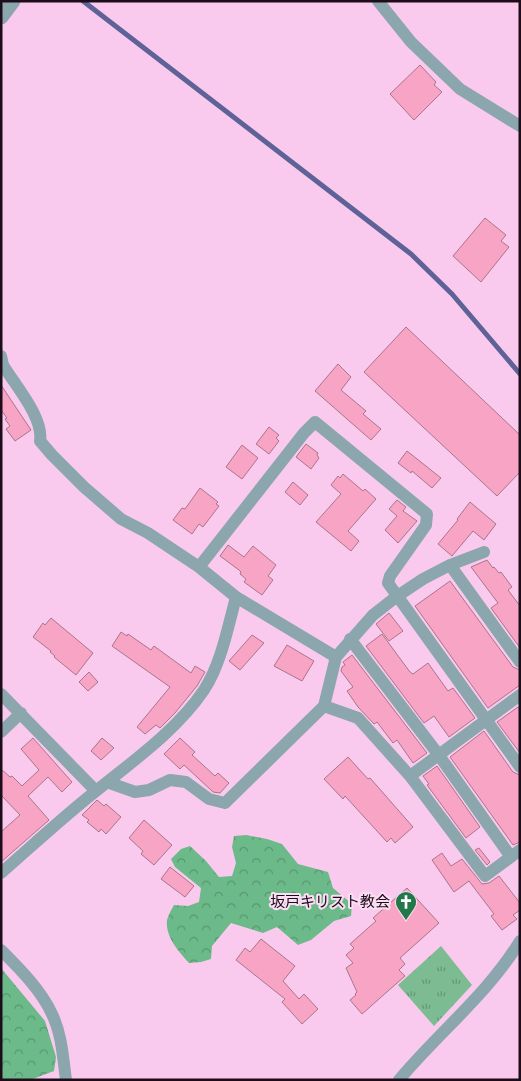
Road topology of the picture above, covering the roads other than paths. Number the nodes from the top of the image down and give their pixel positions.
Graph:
1 (13, 1) edge
2 (378, 1) edge
3 (1, 17) edge
4 (520, 126) edge
5 (2, 363) edge
6 (484, 552) dead end
7 (450, 565) junction
8 (199, 567) junction
9 (236, 597) junction
10 (396, 597) junction
11 (350, 639) junction
12 (336, 657) junction
13 (520, 662) edge
14 (1, 694) edge
15 (520, 695) edge
16 (324, 706) junction
17 (20, 713) junction
18 (485, 721) junction
19 (1, 732) edge
20 (438, 754) junction
21 (520, 767) edge
22 (410, 776) junction
23 (107, 782) junction
24 (96, 791) junction
25 (515, 853) edge
26 (1, 873) edge
27 (520, 941) edge
28 (1, 950) edge
29 (66, 1080) edge
30 (399, 1080) edge

1 - 3 street
2 - 4 street
5 - 8 street
6 - 7 street
7 - 10 street
7 - 13 street
8 - 9 street
8 - 10 street
9 - 12 street
9 - 23 street
10 - 11 street
10 - 18 street
11 - 12 street
11 - 20 street
12 - 16 street
14 - 17 street
15 - 18 street
16 - 22 street
16 - 23 street
17 - 19 street
17 - 24 street
18 - 20 street
18 - 21 street
20 - 22 street
20 - 25 street
22 - 25 street
23 - 24 street
24 - 26 street
27 - 30 street
28 - 29 street

